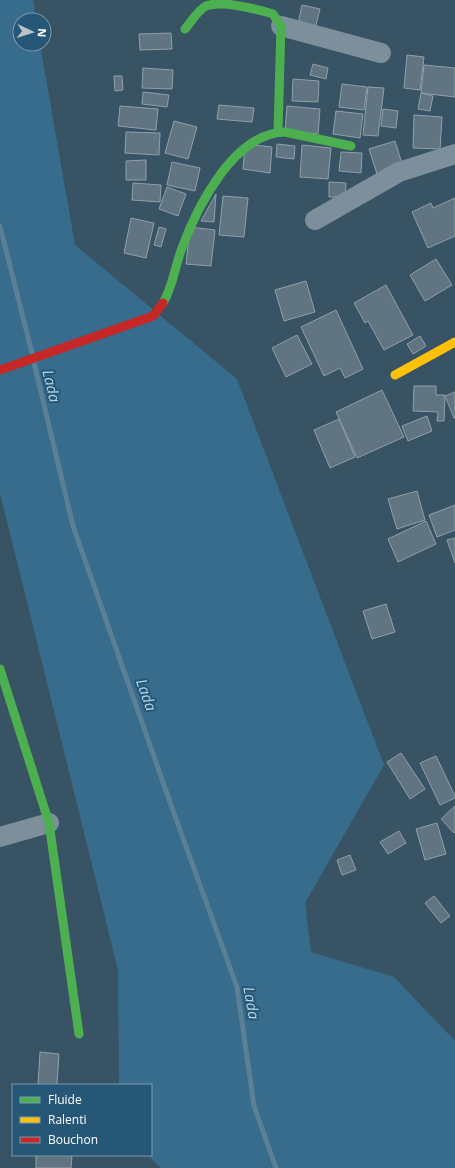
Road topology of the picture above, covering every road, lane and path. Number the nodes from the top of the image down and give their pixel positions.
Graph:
1 (277, 13) edge
2 (185, 29) dead end
3 (381, 53) dead end
4 (278, 132) junction
5 (351, 146) dead end
6 (453, 158) edge
7 (315, 220) dead end
8 (455, 342) edge
9 (0, 370) edge
10 (395, 375) dead end
11 (0, 669) edge
12 (49, 823) junction
13 (0, 837) edge
14 (79, 1034) dead end

1 - 2 street
1 - 3 street
1 - 4 street
4 - 5 street
4 - 9 street
6 - 7 street
8 - 10 street
11 - 12 street
12 - 13 street
12 - 14 street

